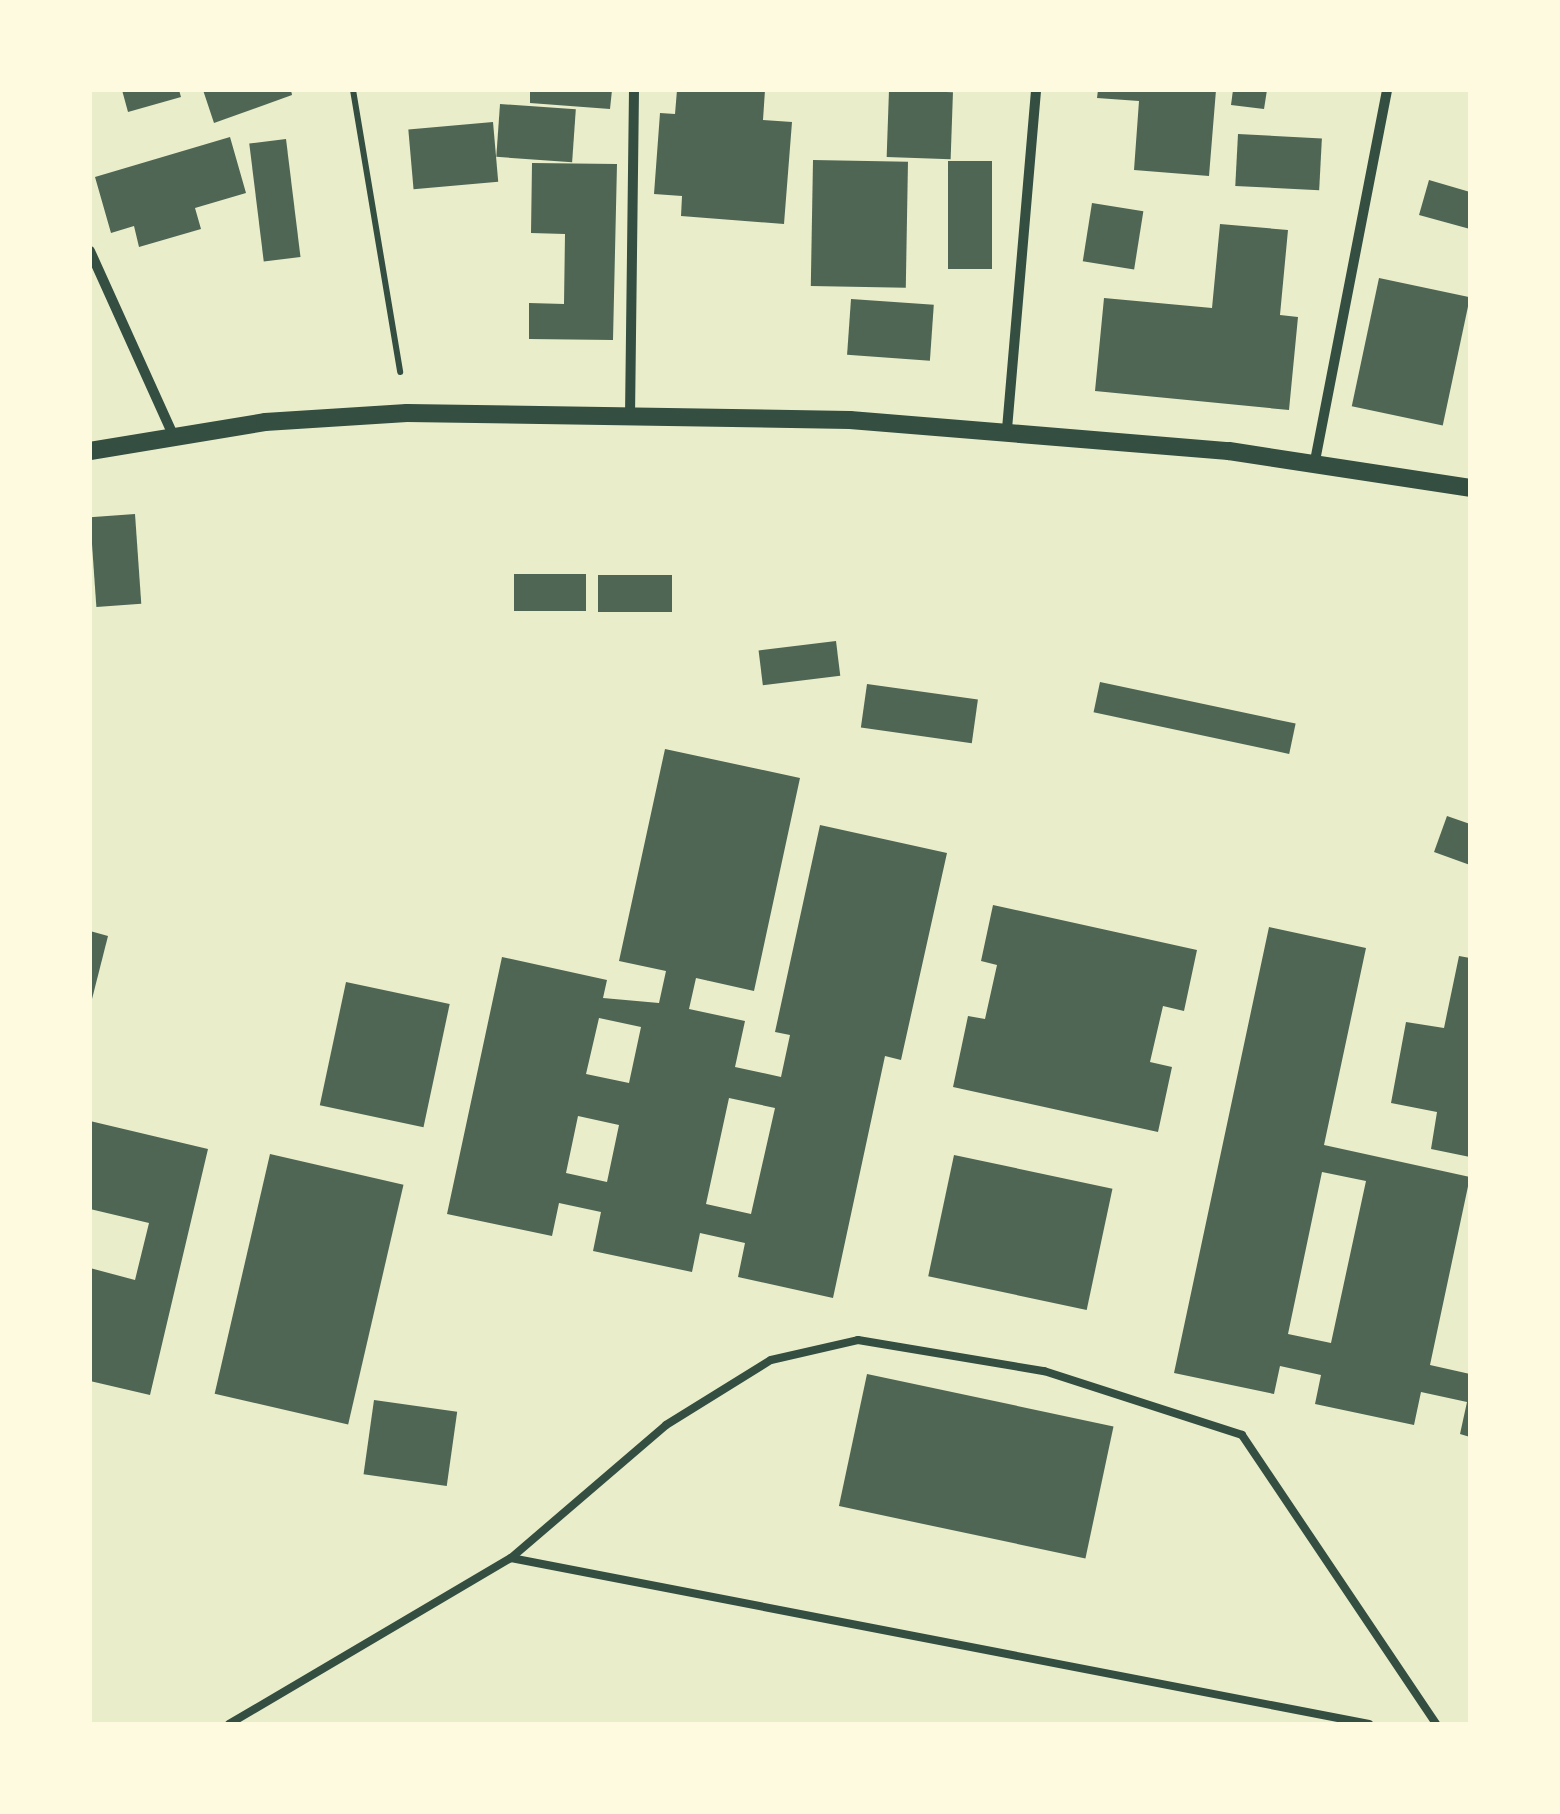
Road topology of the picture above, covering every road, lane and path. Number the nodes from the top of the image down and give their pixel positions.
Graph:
1 (353, 90) edge
2 (634, 90) edge
3 (1036, 90) edge
4 (1387, 90) edge
5 (90, 251) edge
6 (407, 413) junction
7 (630, 417) junction
8 (1008, 429) junction
9 (174, 437) junction
10 (90, 451) edge
11 (1314, 466) junction
12 (1470, 488) edge
13 (512, 1558) junction
14 (230, 1724) edge
15 (1369, 1724) edge
16 (1436, 1724) edge

1 - 6 path
2 - 7 street
3 - 8 street
4 - 11 street
5 - 9 street
6 - 7 street
6 - 9 street
7 - 8 street
8 - 11 street
9 - 10 street
11 - 12 street
13 - 14 lane
13 - 15 lane
13 - 16 lane

